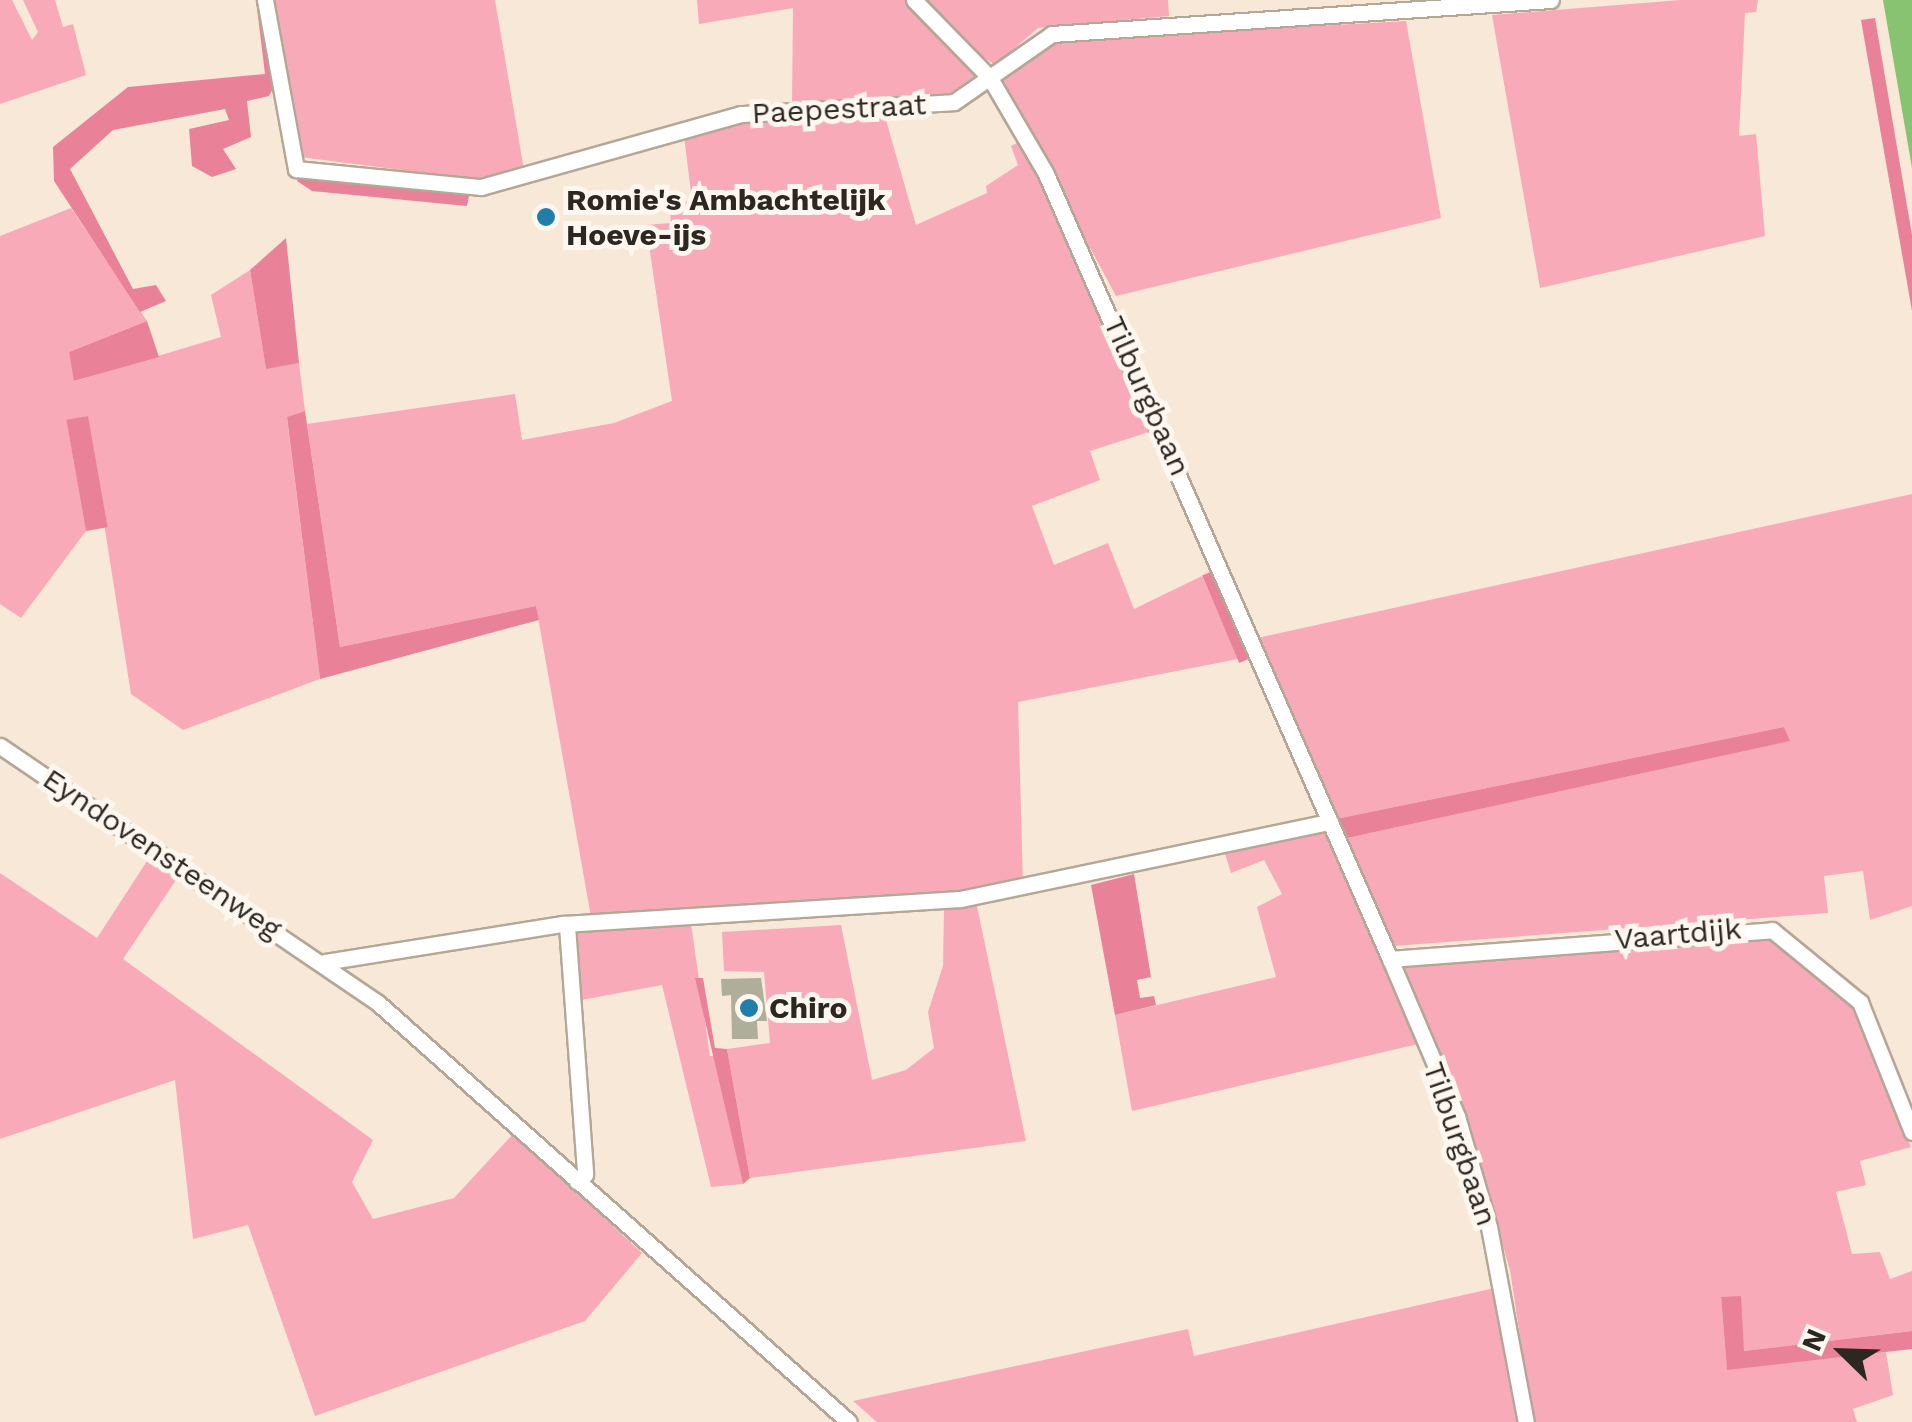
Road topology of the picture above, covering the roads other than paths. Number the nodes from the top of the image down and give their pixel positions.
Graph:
1 (265, 0) edge
2 (914, 0) edge
3 (1550, 0) edge
4 (990, 78) junction
5 (0, 746) edge
6 (1330, 822) junction
7 (567, 926) junction
8 (1390, 959) junction
9 (324, 962) junction
10 (1912, 1132) edge
11 (577, 1181) junction
12 (849, 1422) edge
13 (1526, 1422) edge

1 - 4 street, Paepestraat
2 - 4 street, Tilburgbaan
3 - 4 street, Paepestraat
4 - 6 street, Tilburgbaan
5 - 9 street, Eyndovensteenweg
6 - 7 street
6 - 8 street, Tilburgbaan
7 - 9 street
7 - 11 street
8 - 10 street, Vaartdijk
8 - 13 street, Tilburgbaan
9 - 11 street, Eyndovensteenweg
11 - 12 street, Eyndovensteenweg

